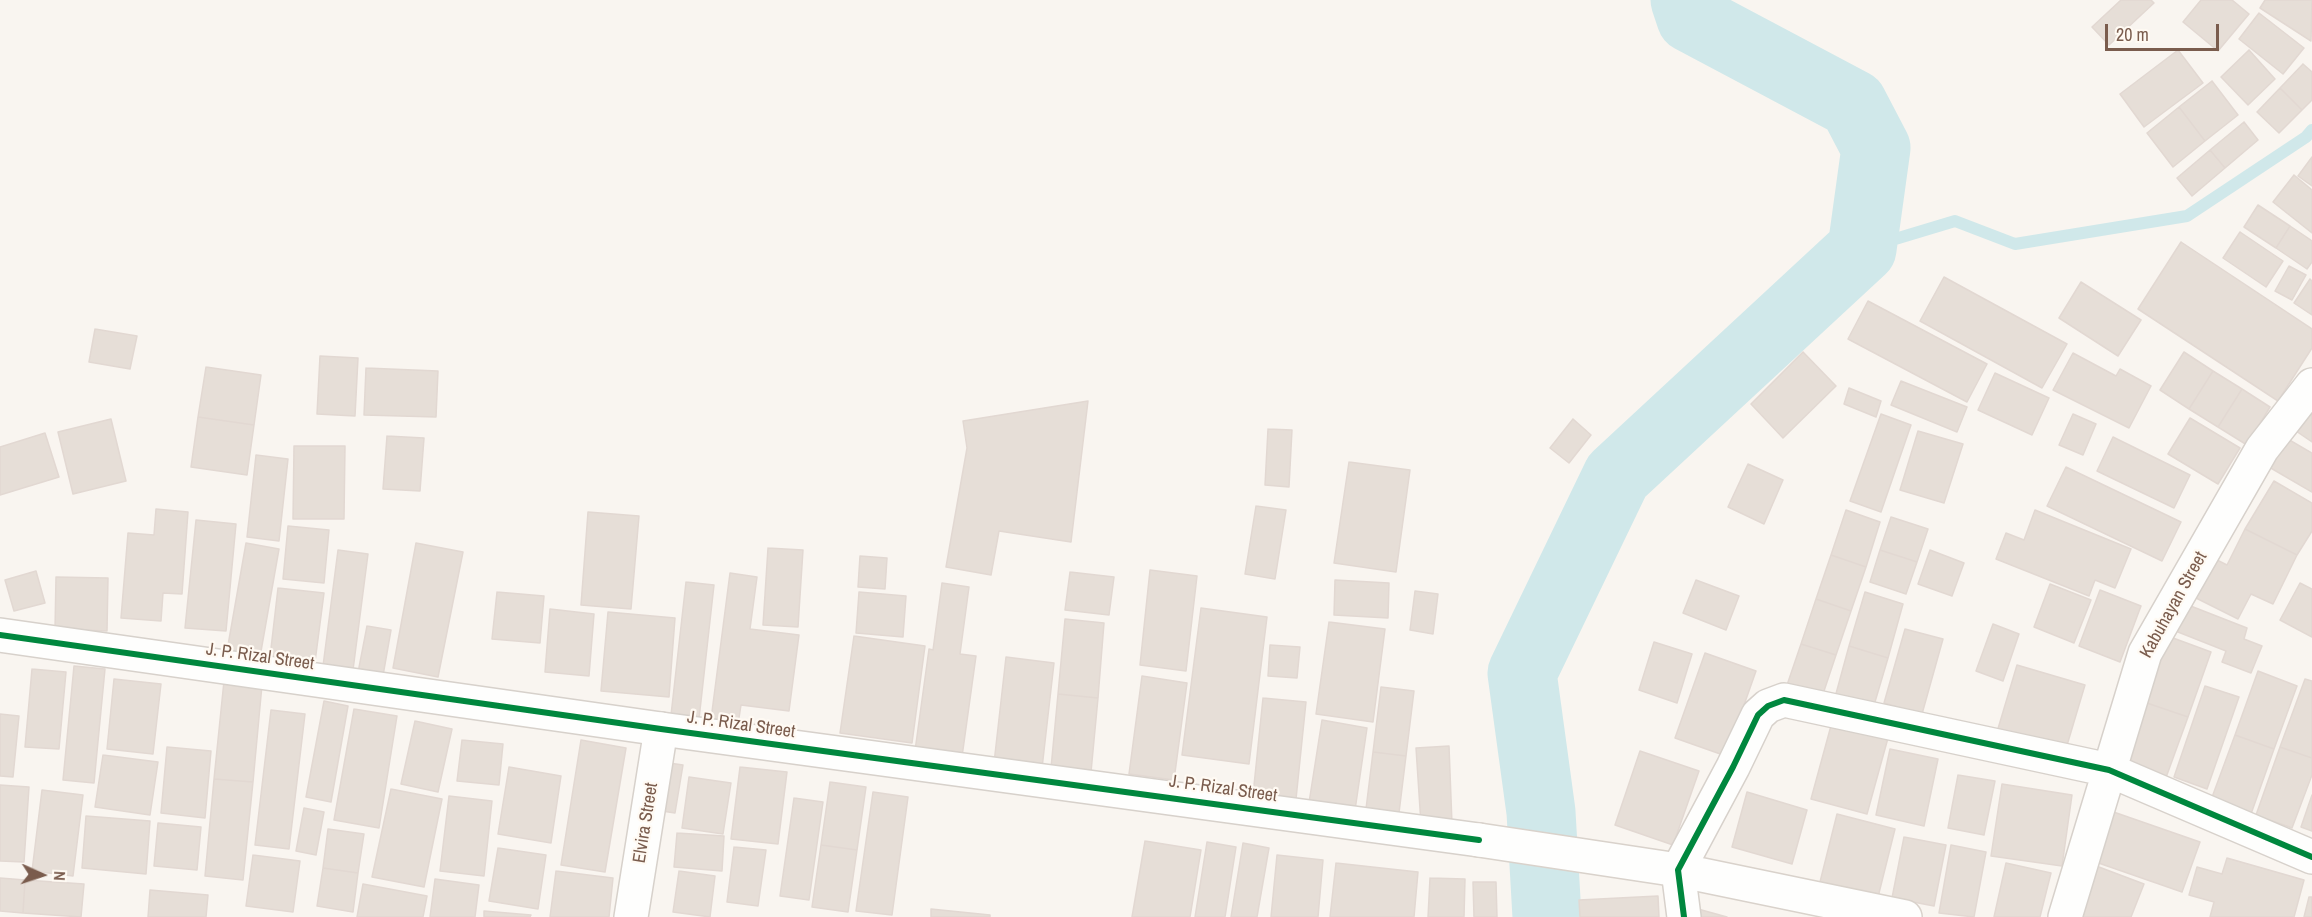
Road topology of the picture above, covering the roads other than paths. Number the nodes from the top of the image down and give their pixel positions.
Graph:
1 (2312, 385) edge
2 (0, 635) edge
3 (662, 729) junction
4 (2109, 770) junction
5 (2312, 856) edge
6 (1678, 870) junction
7 (631, 917) edge
8 (1684, 917) edge
9 (1905, 917) edge
10 (2065, 917) edge

1 - 4 street, Kabuhayan Street
2 - 3 street, J. P. Rizal Street
3 - 6 street, J. P. Rizal Street
3 - 7 street, Elvira Street
4 - 5 street
4 - 6 street
4 - 10 street, Kabuhayan Street
6 - 8 street
6 - 9 street, J. P. Rizal Street

